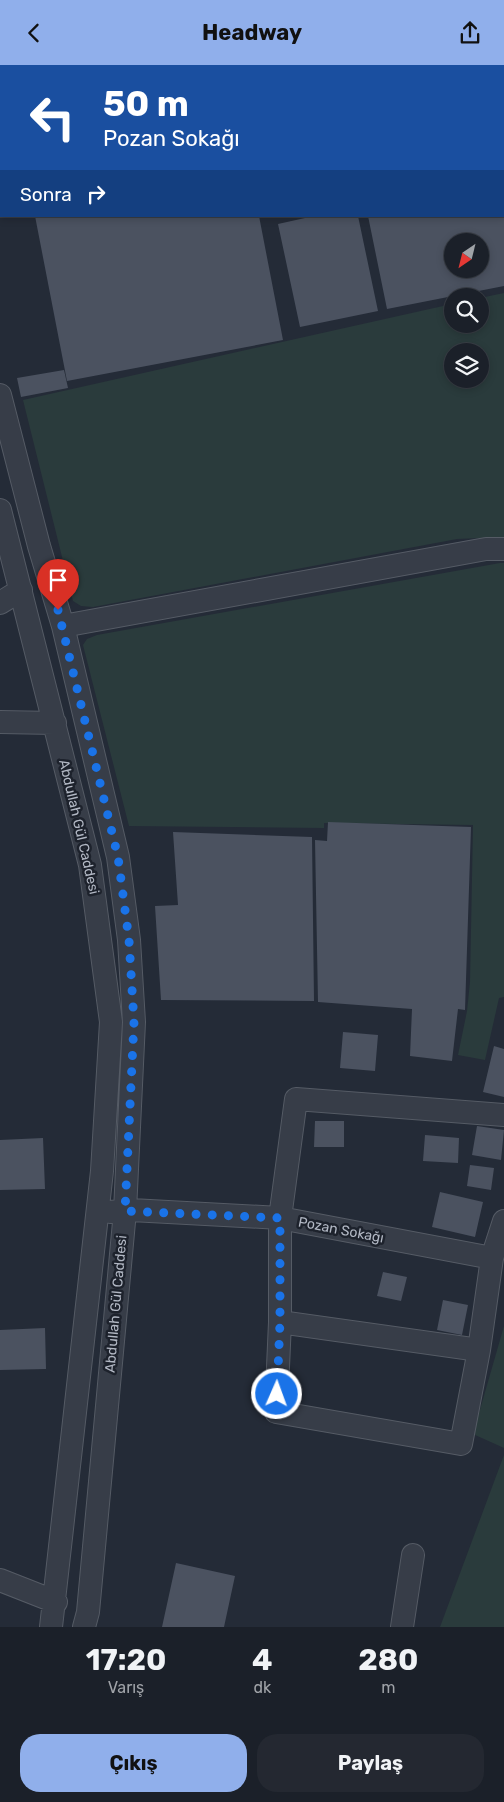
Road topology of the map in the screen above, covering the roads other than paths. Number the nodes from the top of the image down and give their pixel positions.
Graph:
1 (0, 395) edge
2 (0, 510) edge
3 (39, 546) junction
4 (504, 549) edge
5 (6, 557) edge
6 (22, 590) junction
7 (0, 603) edge
8 (63, 626) junction
9 (0, 722) edge
10 (55, 723) junction
11 (504, 1115) edge
12 (125, 1211) junction
13 (98, 1213) junction
14 (280, 1218) junction
15 (504, 1221) edge
16 (492, 1258) junction
17 (280, 1322) junction
18 (479, 1350) junction
19 (413, 1555) dead end
20 (0, 1580) edge
21 (56, 1602) junction
22 (51, 1627) edge
23 (84, 1627) edge
24 (402, 1627) edge

1 - 3 street, Abdullah Gül Caddesi
2 - 5 street, Abdullah Gül Caddesi
3 - 5 street
3 - 8 street, Abdullah Gül Caddesi
4 - 8 street
5 - 6 street, Abdullah Gül Caddesi
6 - 7 street
6 - 10 street, Abdullah Gül Caddesi
8 - 12 street, Abdullah Gül Caddesi
9 - 10 street
10 - 13 street, Abdullah Gül Caddesi
11 - 14 street
12 - 13 street, Pozan Sokağı
12 - 14 street, Pozan Sokağı
12 - 23 street, Abdullah Gül Caddesi
13 - 21 street, Abdullah Gül Caddesi
14 - 16 street, Pozan Sokağı
14 - 17 street
15 - 16 street
16 - 18 street
17 - 18 street
17 - 18 street
19 - 24 street
20 - 21 street
21 - 22 street, Abdullah Gül Caddesi

